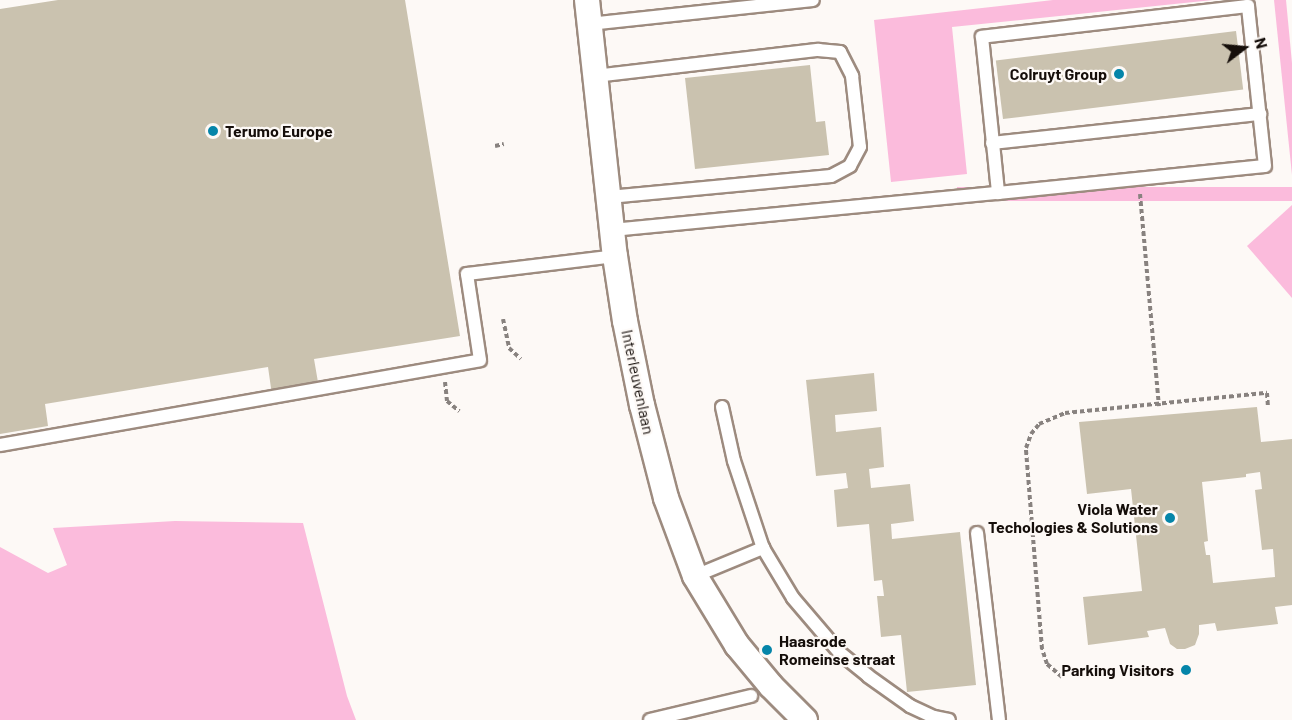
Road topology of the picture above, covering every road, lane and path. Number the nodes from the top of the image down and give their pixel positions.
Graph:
1 (586, 0) edge
2 (813, 0) edge
3 (752, 3) edge
4 (589, 24) junction
5 (595, 76) junction
6 (1260, 114) junction
7 (992, 142) junction
8 (504, 144) dead end
9 (495, 146) dead end
10 (1138, 179) junction
11 (998, 194) junction
12 (609, 197) junction
13 (612, 230) junction
14 (615, 256) junction
15 (503, 319) dead end
16 (521, 359) dead end
17 (443, 367) junction
18 (1159, 406) junction
19 (722, 407) dead end
20 (1268, 407) dead end
21 (459, 411) dead end
22 (0, 445) edge
23 (977, 532) dead end
24 (763, 548) junction
25 (694, 576) junction
26 (1062, 677) dead end
27 (751, 696) dead end
28 (650, 720) edge
29 (805, 720) edge
30 (949, 720) edge
31 (999, 720) edge

1 - 4 street, Interleuvenlaan
2 - 3 lane
3 - 4 lane
4 - 5 street, Interleuvenlaan
5 - 12 street, Interleuvenlaan
5 - 12 lane
6 - 7 lane
6 - 7 lane
6 - 10 lane
7 - 11 lane
8 - 9 path
10 - 11 lane
10 - 18 path
11 - 13 lane
12 - 13 street, Interleuvenlaan
13 - 14 street, Interleuvenlaan
14 - 17 lane
14 - 25 street, Interleuvenlaan
15 - 16 path
17 - 21 path
17 - 22 lane
18 - 20 path
18 - 26 path
19 - 24 lane
23 - 31 lane
24 - 25 lane
24 - 30 lane
25 - 29 street, Interleuvenlaan
27 - 28 lane

